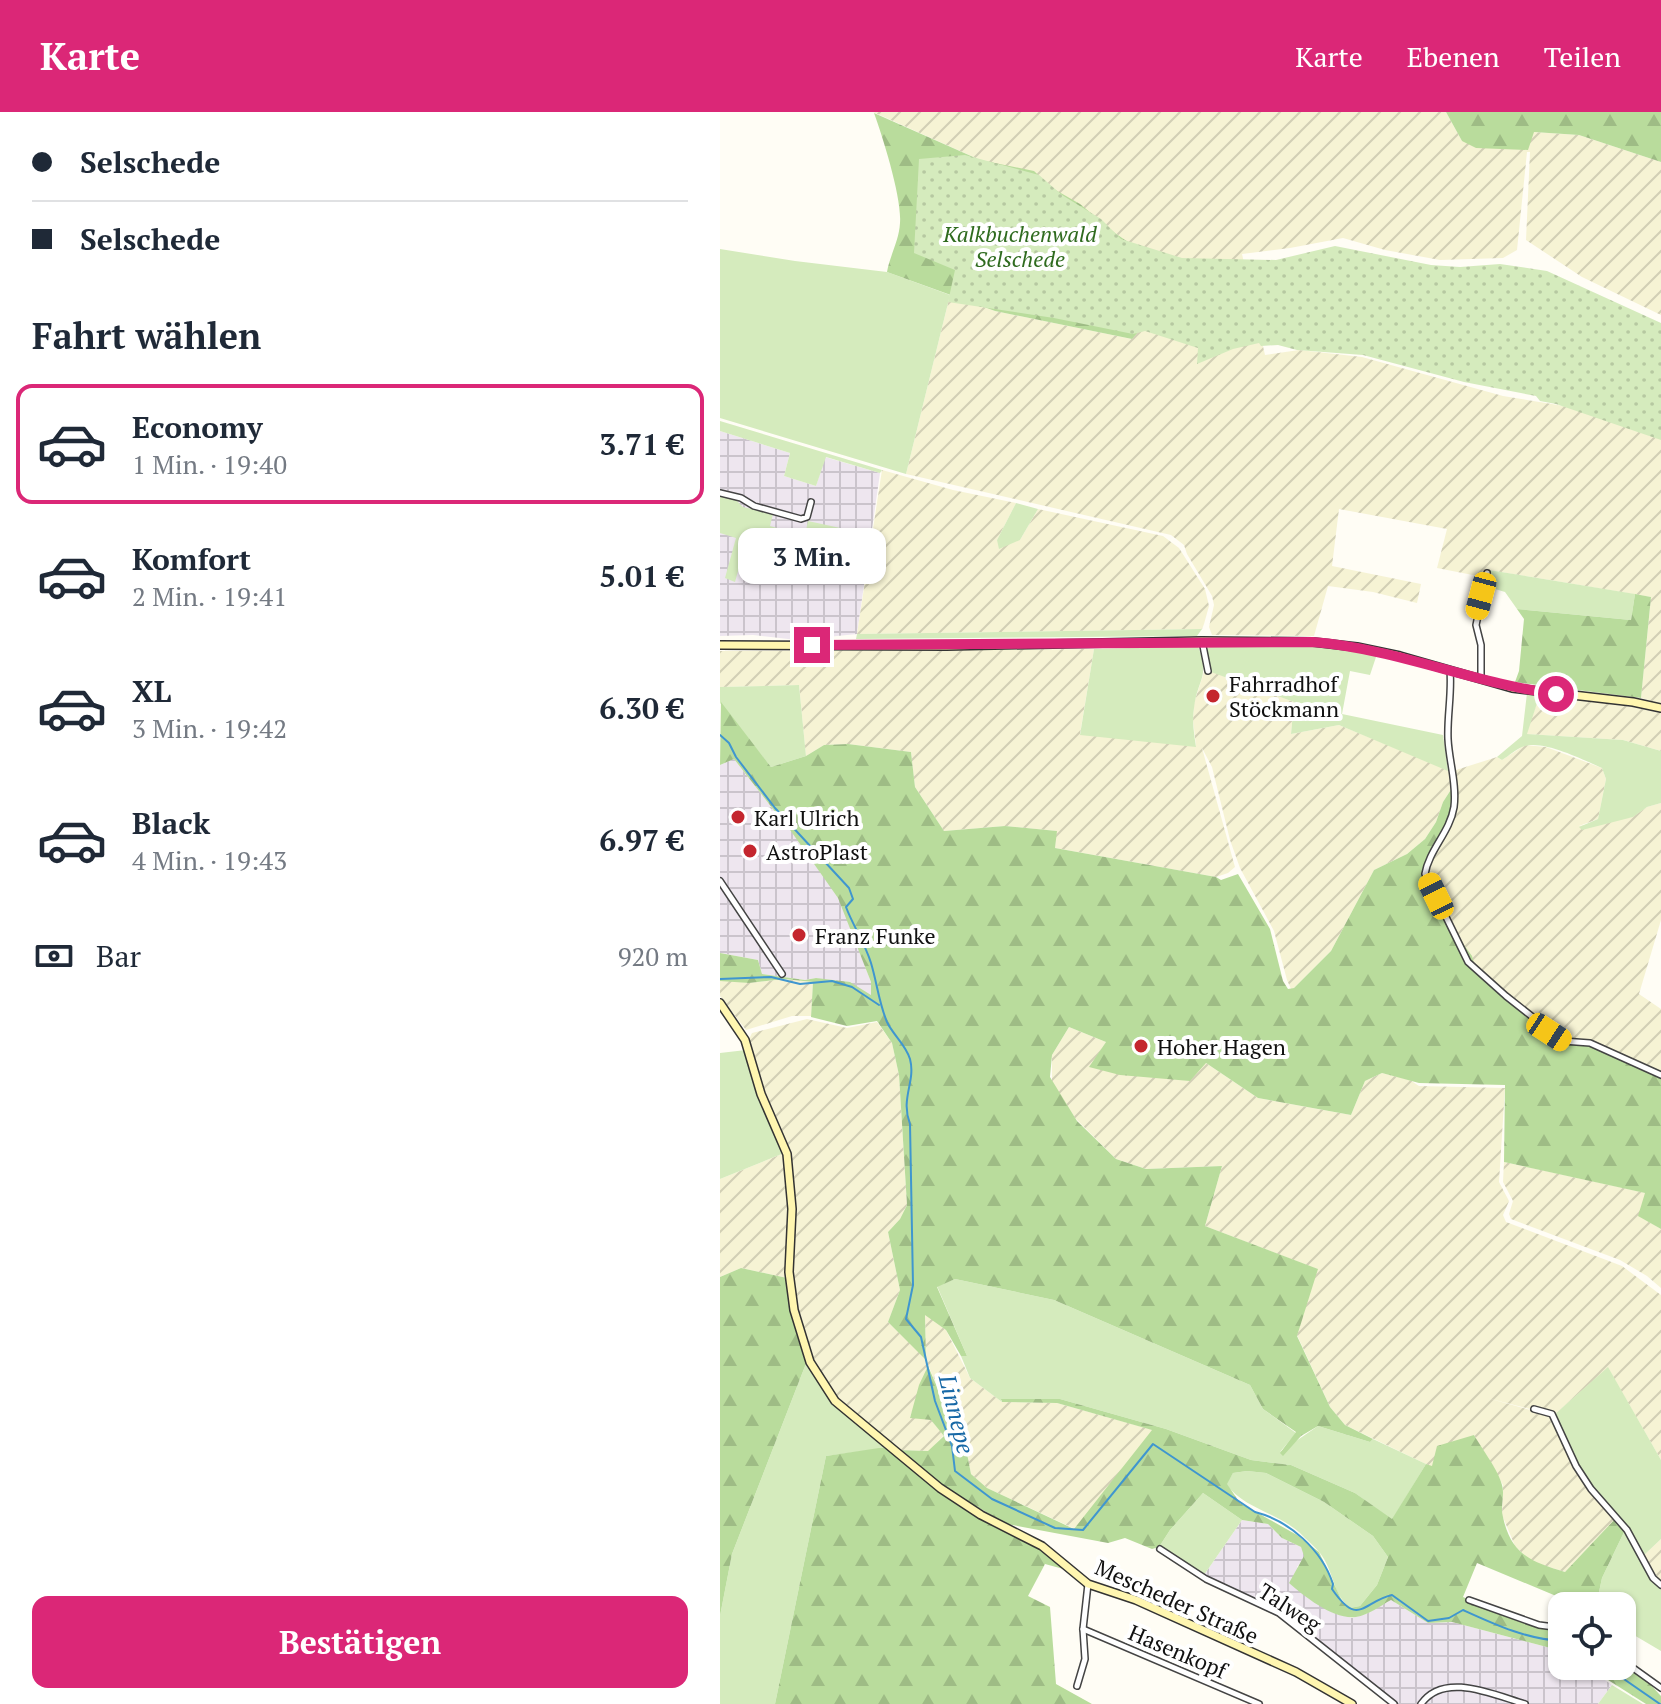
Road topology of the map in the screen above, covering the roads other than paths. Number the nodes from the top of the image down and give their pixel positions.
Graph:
1 (720, 493) edge
2 (811, 502) dead end
3 (1487, 573) dead end
4 (1202, 641) junction
5 (720, 645) edge
6 (1450, 670) junction
7 (1208, 671) dead end
8 (1481, 680) junction
9 (1661, 708) edge
10 (720, 881) edge
11 (782, 974) dead end
12 (720, 1003) edge
13 (1661, 1075) edge
14 (1534, 1409) dead end
15 (1160, 1549) dead end
16 (1088, 1584) junction
17 (1661, 1585) edge
18 (1469, 1600) dead end
19 (1548, 1626) edge
20 (1083, 1629) junction
21 (1636, 1670) edge
22 (1077, 1686) dead end
23 (1661, 1688) edge
24 (1259, 1704) edge
25 (1352, 1704) edge
26 (1394, 1704) edge
27 (1421, 1704) edge
28 (1525, 1704) edge

1 - 2 street
3 - 8 street
4 - 5 main road
4 - 6 main road
4 - 7 street
6 - 8 main road
6 - 13 street
8 - 9 main road
10 - 11 street
12 - 16 main road, Mescheder Straße
14 - 17 street
15 - 26 street, Talweg
16 - 20 street
16 - 25 main road, Mescheder Straße
18 - 19 street
20 - 22 street
20 - 24 street, Hasenkopf
21 - 23 street
27 - 28 street

